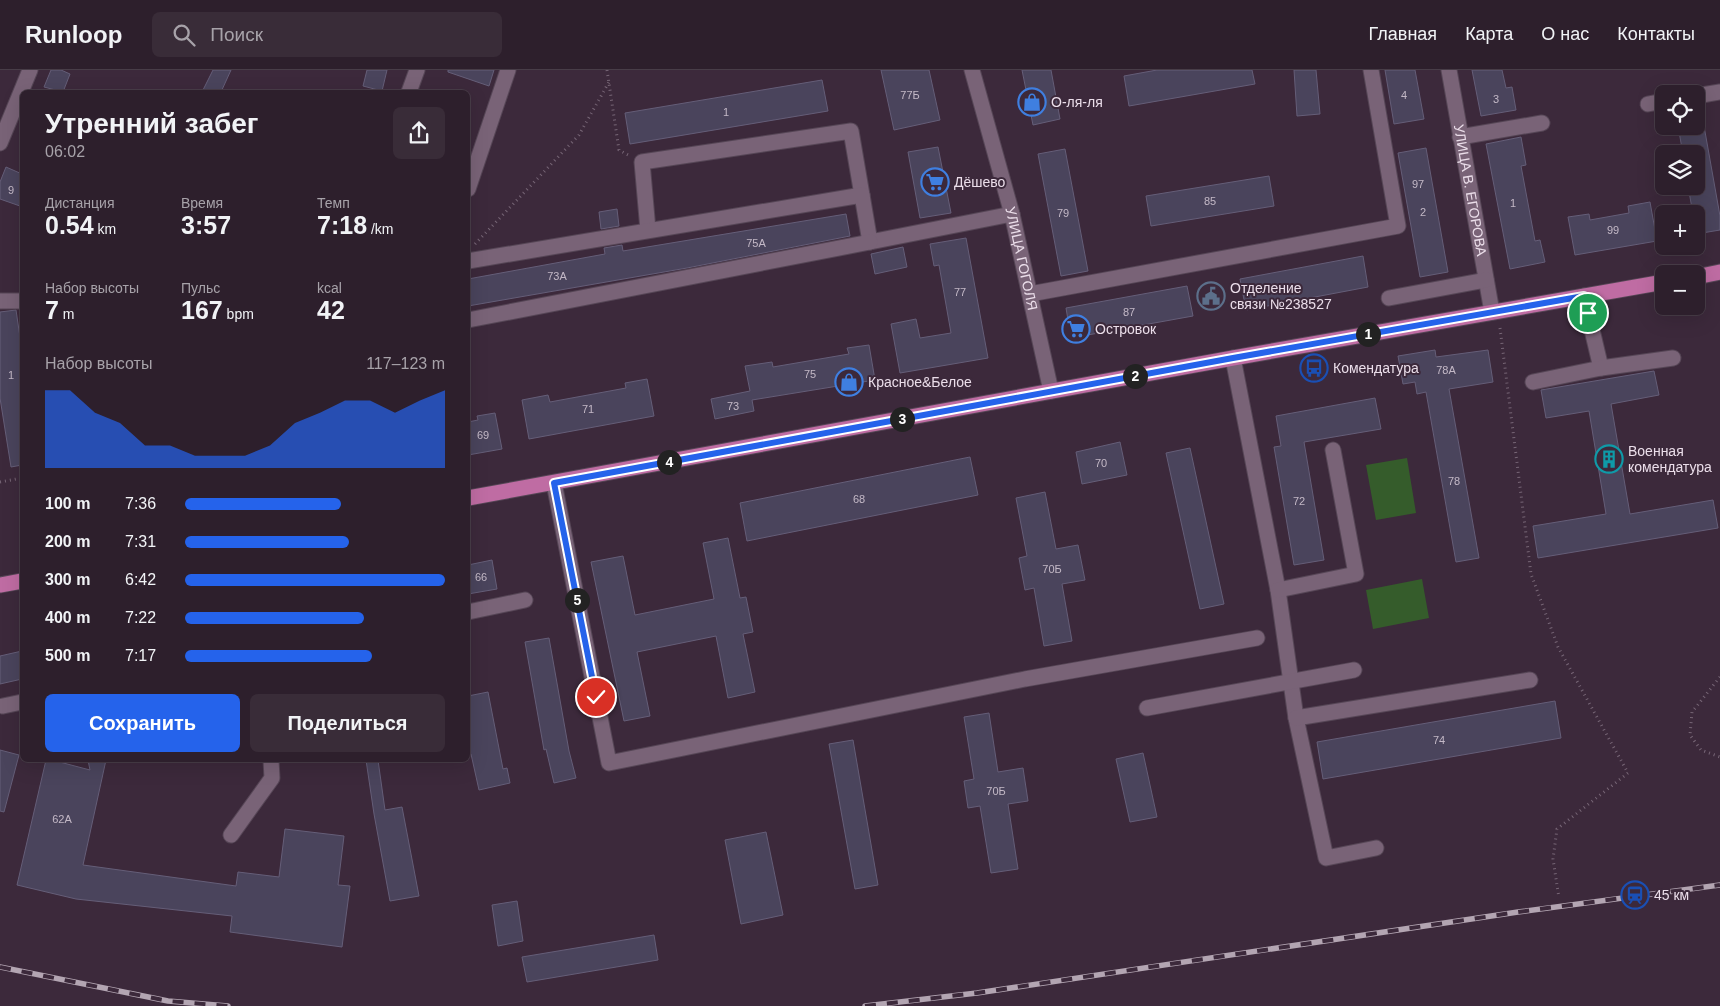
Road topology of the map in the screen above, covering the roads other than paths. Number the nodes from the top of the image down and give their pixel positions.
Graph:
1 (30, 70) edge
2 (417, 70) edge
3 (508, 70) edge
4 (972, 70) edge
5 (1371, 70) edge
6 (1448, 70) edge
7 (22, 90) edge
8 (410, 90) edge
9 (1720, 92) edge
10 (20, 94) edge
11 (1705, 94) edge
12 (1655, 103) edge
13 (1648, 104) dead end
14 (1542, 123) dead end
15 (1460, 137) junction
16 (0, 143) edge
17 (470, 183) edge
18 (862, 195) junction
19 (1012, 214) junction
20 (648, 230) junction
21 (870, 242) junction
22 (470, 261) edge
23 (1720, 272) edge
24 (1705, 274) edge
25 (1486, 280) junction
26 (1655, 284) edge
27 (1030, 294) junction
28 (1584, 296) junction
29 (1389, 298) dead end
30 (0, 301) edge
31 (20, 301) edge
32 (1492, 312) junction
33 (470, 320) edge
34 (1233, 358) junction
35 (1672, 358) dead end
36 (1601, 368) junction
37 (1533, 382) dead end
38 (1051, 391) junction
39 (1333, 450) dead end
40 (554, 483) junction
41 (470, 498) edge
42 (20, 581) edge
43 (0, 585) edge
44 (1278, 590) junction
45 (525, 600) dead end
46 (470, 612) edge
47 (1257, 638) dead end
48 (1354, 670) dead end
49 (1530, 680) dead end
50 (1291, 683) junction
51 (20, 702) edge
52 (2, 706) dead end
53 (1147, 708) dead end
54 (1296, 718) junction
55 (271, 762) edge
56 (231, 835) dead end
57 (1376, 848) dead end

1 - 7 street
2 - 8 street
3 - 17 street
4 - 19 street, УЛИЦА ГОГОЛЯ
5 - 27 street
6 - 15 street, УЛИЦА В. ЕГОРОВА
9 - 11 street
10 - 16 street
12 - 13 street
14 - 15 street
15 - 25 street, УЛИЦА В. ЕГОРОВА
18 - 20 street
18 - 20 street
18 - 21 street
19 - 21 street
19 - 27 street, УЛИЦА ГОГОЛЯ
20 - 22 street
21 - 33 street
23 - 24 main road
25 - 29 street
25 - 32 street, УЛИЦА В. ЕГОРОВА
26 - 28 main road
27 - 38 street, УЛИЦА ГОГОЛЯ
28 - 32 main road
28 - 36 street
30 - 31 street
32 - 34 main road
34 - 38 main road
34 - 44 street
35 - 36 street
36 - 37 street
38 - 40 main road
39 - 44 street
40 - 41 main road
40 - 47 street
42 - 43 main road
44 - 50 street
45 - 46 street
48 - 50 street
49 - 54 street
50 - 53 street
50 - 54 street
51 - 52 street
54 - 57 street
55 - 56 street

